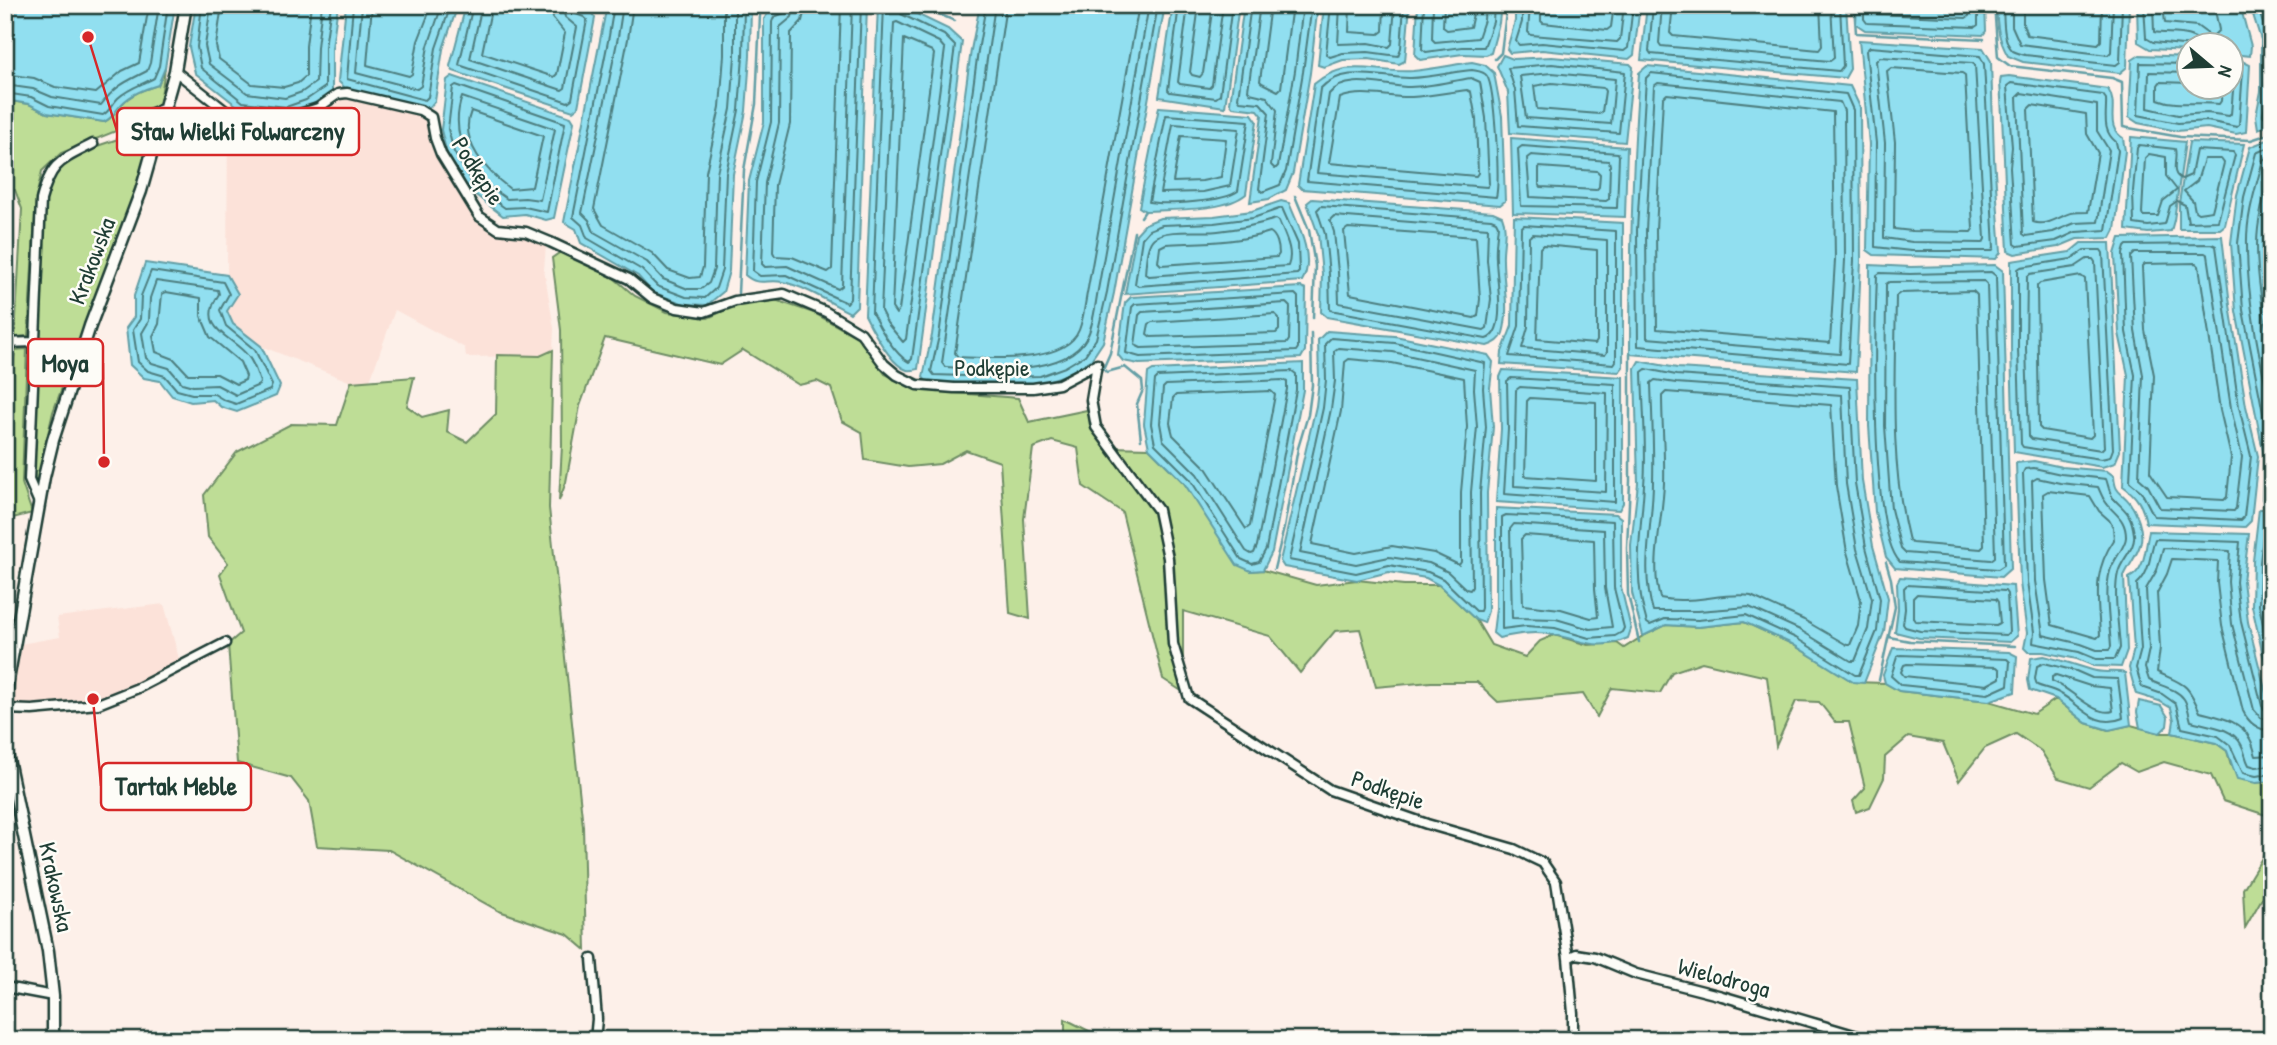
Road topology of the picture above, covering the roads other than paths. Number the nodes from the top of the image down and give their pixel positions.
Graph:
1 (186, 5) edge
2 (175, 71) junction
3 (165, 108) junction
4 (129, 132) dead end
5 (93, 144) dead end
6 (34, 342) junction
7 (5, 343) edge
8 (40, 503) junction
9 (225, 643) dead end
10 (5, 697) edge
11 (5, 709) edge
12 (5, 745) edge
13 (1568, 958) junction
14 (592, 959) dead end
15 (5, 987) edge
16 (53, 996) junction
17 (52, 1040) edge
18 (595, 1040) edge
19 (1573, 1040) edge
20 (1871, 1040) edge

1 - 2 street, Krakowska
2 - 3 street, Krakowska
2 - 13 street, Podkępie
3 - 4 street
3 - 8 street, Krakowska
5 - 6 street
6 - 7 street
6 - 8 street
8 - 10 street, Krakowska
9 - 11 street
12 - 16 street, Krakowska
13 - 19 street
13 - 20 street, Wielodroga
14 - 18 street
15 - 16 street
16 - 17 street, Krakowska

